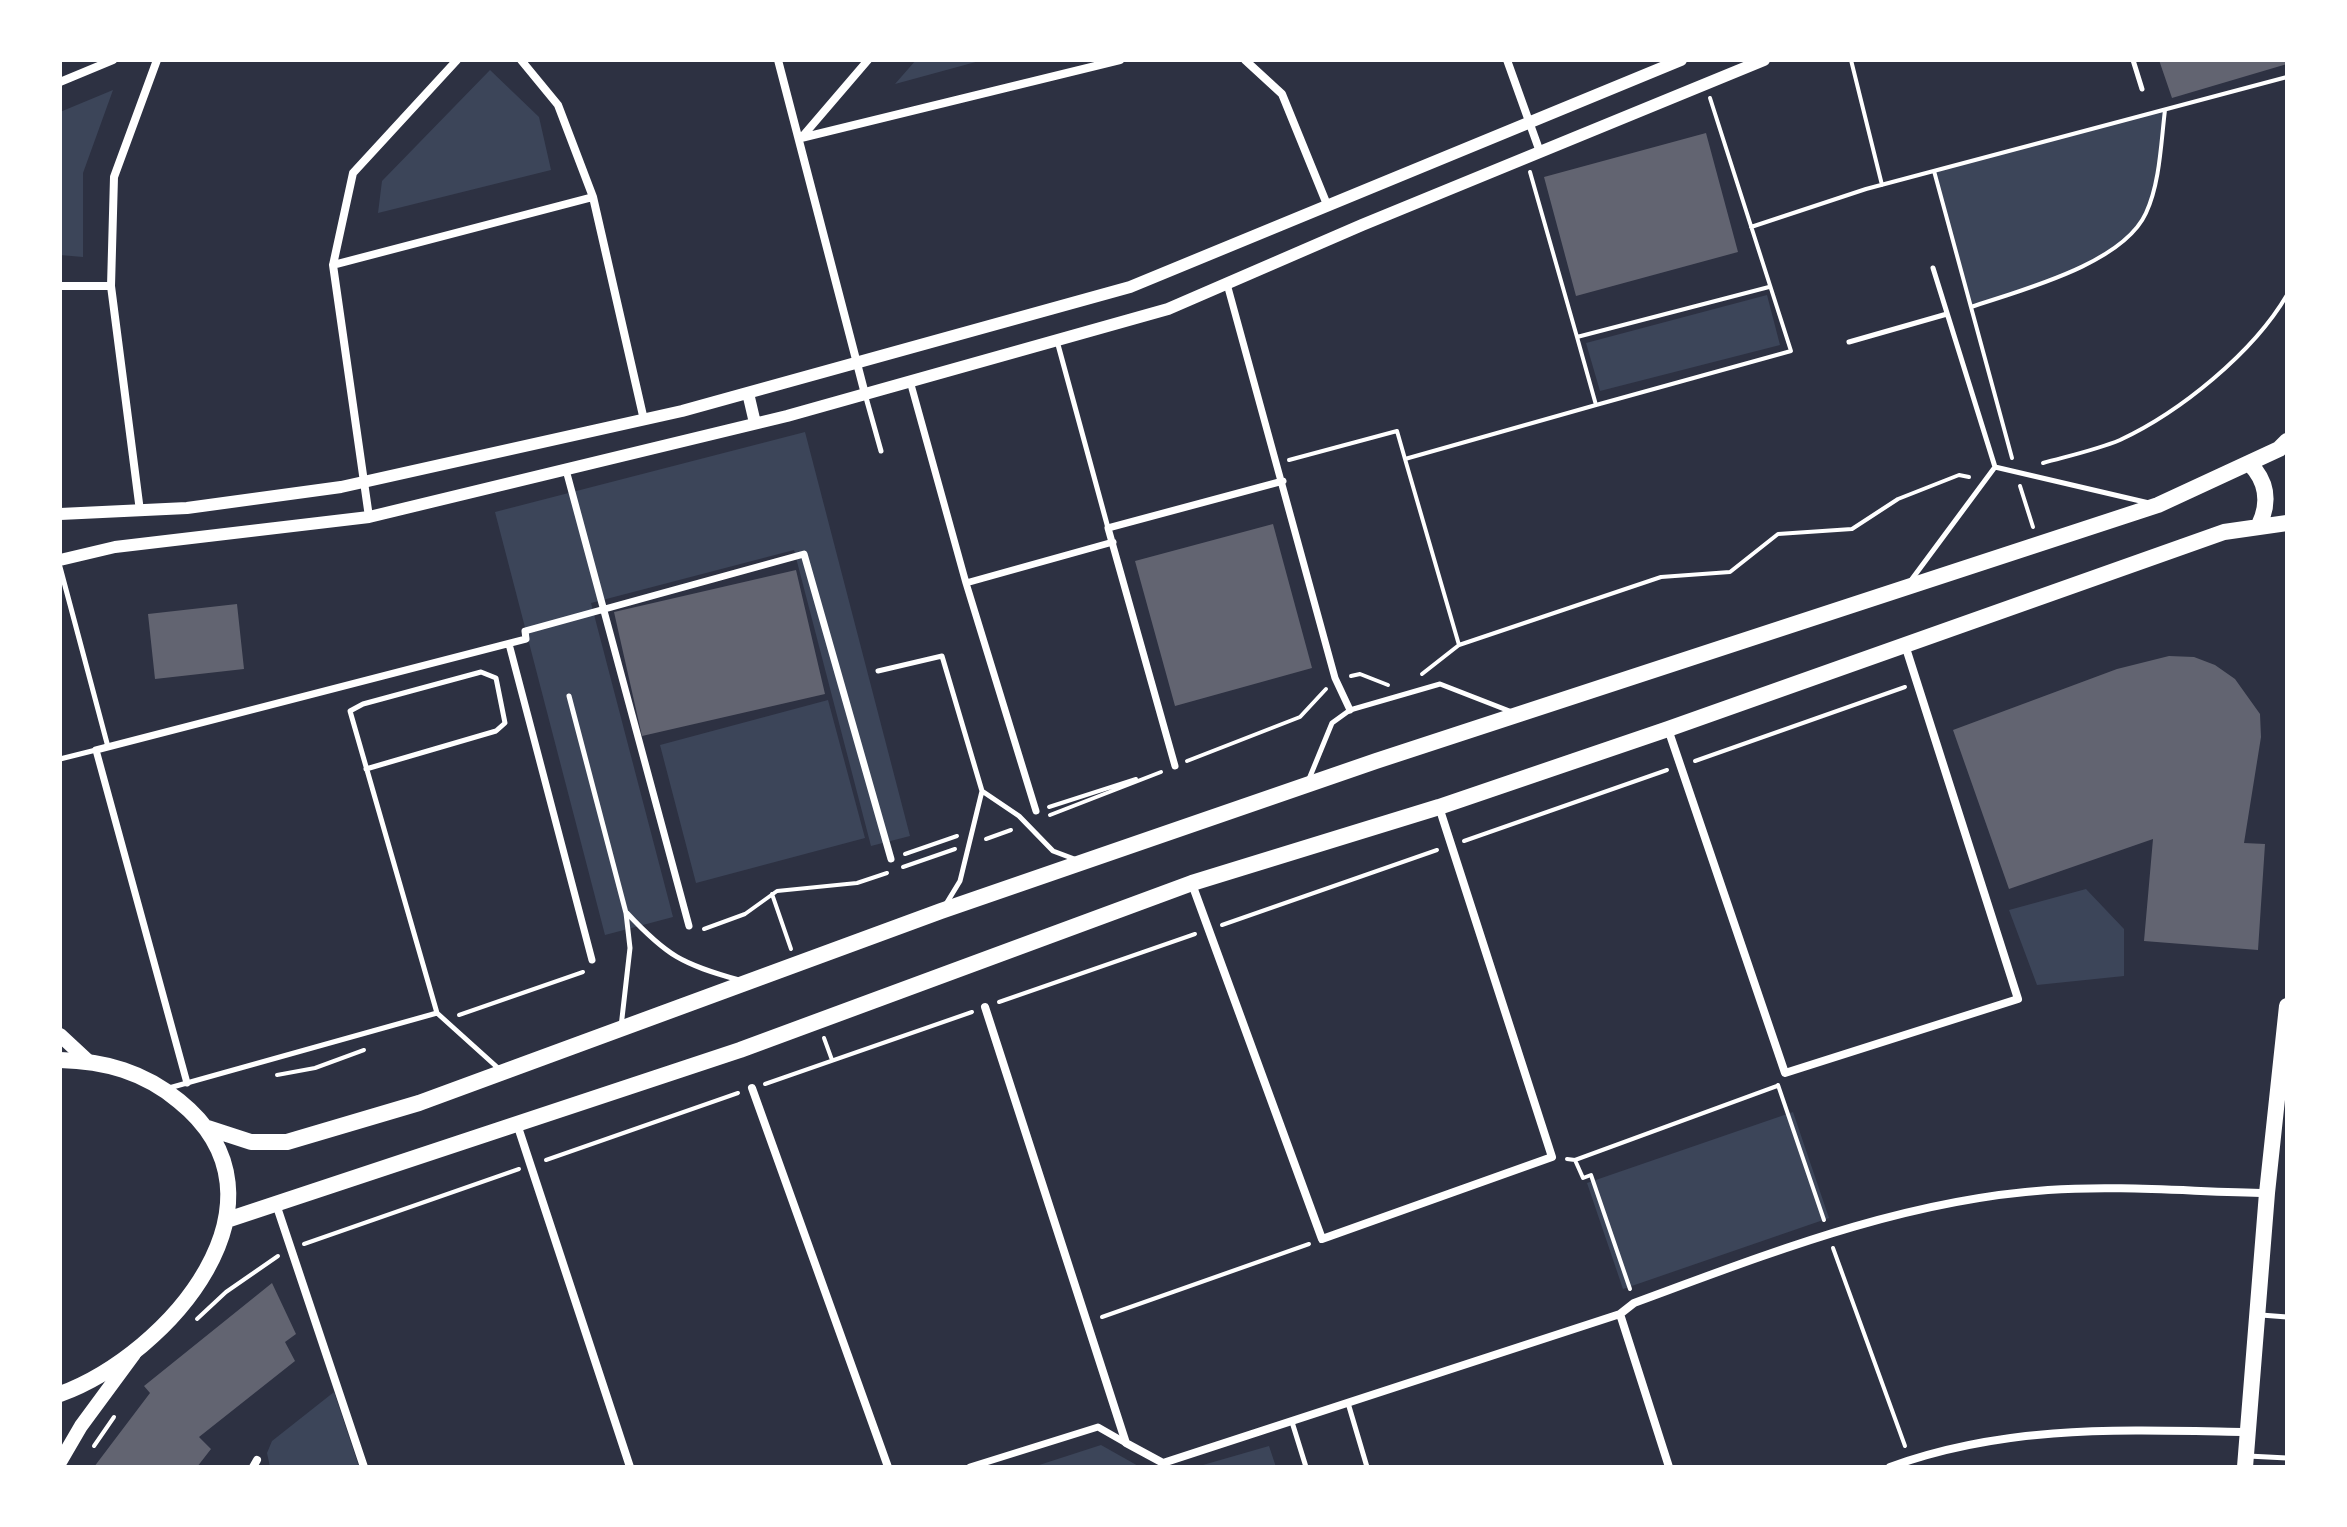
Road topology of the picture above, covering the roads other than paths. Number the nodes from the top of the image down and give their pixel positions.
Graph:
1 (113, 60) edge
2 (157, 60) edge
3 (457, 60) edge
4 (521, 60) edge
5 (778, 60) edge
6 (868, 60) edge
7 (1120, 60) edge
8 (1245, 60) edge
9 (1507, 60) edge
10 (1681, 60) edge
11 (1764, 60) edge
12 (2133, 60) edge
13 (60, 82) edge
14 (2142, 89) dead end
15 (1528, 120) junction
16 (801, 138) junction
17 (1540, 152) junction
18 (593, 197) junction
19 (1328, 207) junction
20 (333, 265) junction
21 (1933, 268) dead end
22 (1227, 284) junction
23 (60, 286) edge
24 (111, 286) junction
25 (1947, 314) junction
26 (1057, 341) junction
27 (1849, 342) dead end
28 (857, 363) junction
29 (910, 381) junction
30 (748, 393) junction
31 (865, 394) junction
32 (644, 420) junction
33 (755, 423) junction
34 (2287, 441) edge
35 (881, 451) dead end
36 (2249, 463) junction
37 (1995, 467) junction
38 (566, 470) junction
39 (1283, 481) junction
40 (364, 482) junction
41 (2158, 505) junction
42 (140, 511) junction
43 (60, 514) edge
44 (369, 517) junction
45 (2287, 523) edge
46 (2259, 525) junction
47 (1108, 528) junction
48 (1113, 542) junction
49 (60, 560) edge
50 (60, 567) edge
51 (966, 583) junction
52 (1907, 586) junction
53 (602, 610) junction
54 (509, 644) junction
55 (1905, 645) junction
56 (878, 671) dead end
57 (569, 696) dead end
58 (1350, 710) junction
59 (1517, 714) junction
60 (1668, 729) junction
61 (108, 747) junction
62 (96, 750) junction
63 (60, 759) edge
64 (1175, 766) road end
65 (366, 769) junction
66 (1306, 786) junction
67 (982, 791) junction
68 (1439, 807) junction
69 (1036, 811) dead end
70 (891, 859) dead end
71 (1082, 862) junction
72 (1192, 883) junction
73 (941, 911) junction
74 (626, 913) junction
75 (689, 926) dead end
76 (592, 960) dead end
77 (748, 982) junction
78 (2287, 1006) edge
79 (985, 1007) road end
80 (437, 1013) junction
81 (621, 1029) junction
82 (60, 1035) edge
83 (60, 1060) edge
84 (88, 1061) junction
85 (503, 1072) junction
86 (187, 1083) junction
87 (752, 1088) road end
88 (166, 1089) junction
89 (517, 1123) junction
90 (208, 1128) junction
91 (2267, 1193) junction
92 (276, 1204) junction
93 (227, 1220) junction
94 (1620, 1314) junction
95 (2256, 1314) junction
96 (2287, 1317) edge
97 (136, 1352) junction
98 (60, 1394) edge
99 (1348, 1403) junction
100 (1292, 1421) junction
101 (2247, 1432) junction
102 (1126, 1443) junction
103 (2287, 1458) edge
104 (60, 1462) edge
105 (2245, 1462) edge
106 (364, 1467) edge
107 (630, 1467) edge
108 (888, 1467) edge
109 (970, 1467) edge
110 (1306, 1467) edge
111 (1367, 1467) edge
112 (1669, 1467) edge
113 (1890, 1467) edge

1 - 13 street
2 - 24 street
3 - 20 street
4 - 18 street
5 - 16 street
6 - 16 street
7 - 16 street
8 - 19 street
9 - 15 street
10 - 15 street
11 - 17 street
12 - 14 lane
15 - 17 street
15 - 19 street
16 - 28 street
17 - 22 street
18 - 20 street
18 - 32 street
19 - 28 street
20 - 40 street
21 - 25 lane
22 - 26 street
22 - 39 street
23 - 24 street
24 - 42 street
25 - 27 lane
25 - 37 lane
26 - 29 street
26 - 47 lane
28 - 30 street
28 - 31 street
29 - 31 street
29 - 51 street
30 - 32 street
30 - 33 street
31 - 33 street
31 - 35 lane
32 - 40 street
33 - 38 street
34 - 36 main road
36 - 41 main road
36 - 46 main road
37 - 41 lane
37 - 52 lane
38 - 44 street
38 - 53 street
39 - 47 street
39 - 58 street
40 - 42 street
40 - 44 street
41 - 52 main road
42 - 43 street
44 - 49 street
45 - 46 main road
46 - 55 main road
47 - 48 street
48 - 51 street
48 - 64 street
50 - 61 lane
51 - 69 street
52 - 59 main road
53 - 54 street
53 - 70 street
53 - 75 street
54 - 61 street
54 - 76 street
55 - 60 main road
55 - 60 street
56 - 67 lane
57 - 74 lane
58 - 59 lane
58 - 66 lane
59 - 66 main road
60 - 68 main road
61 - 62 street
62 - 63 lane
62 - 86 street
65 - 65 lane
65 - 80 lane
66 - 71 main road
67 - 71 lane
67 - 73 lane
68 - 72 main road
68 - 72 street
71 - 73 main road
72 - 89 main road
73 - 77 main road
74 - 77 lane
74 - 81 lane
77 - 81 main road
78 - 91 main road
79 - 102 street
80 - 85 lane
80 - 86 lane
81 - 85 main road
82 - 84 main road
83 - 84 main road
84 - 88 main road
85 - 90 main road
86 - 88 lane
87 - 108 street
88 - 90 main road
89 - 92 main road
89 - 107 street
90 - 93 main road
91 - 94 street
91 - 95 main road
92 - 93 main road
92 - 106 street
93 - 97 main road
94 - 99 street
94 - 112 street
95 - 96 lane
95 - 101 main road
97 - 98 main road
97 - 104 main road
99 - 100 street
99 - 111 lane
100 - 102 street
100 - 110 lane
101 - 105 main road
101 - 113 street
102 - 109 street
103 - 105 lane

